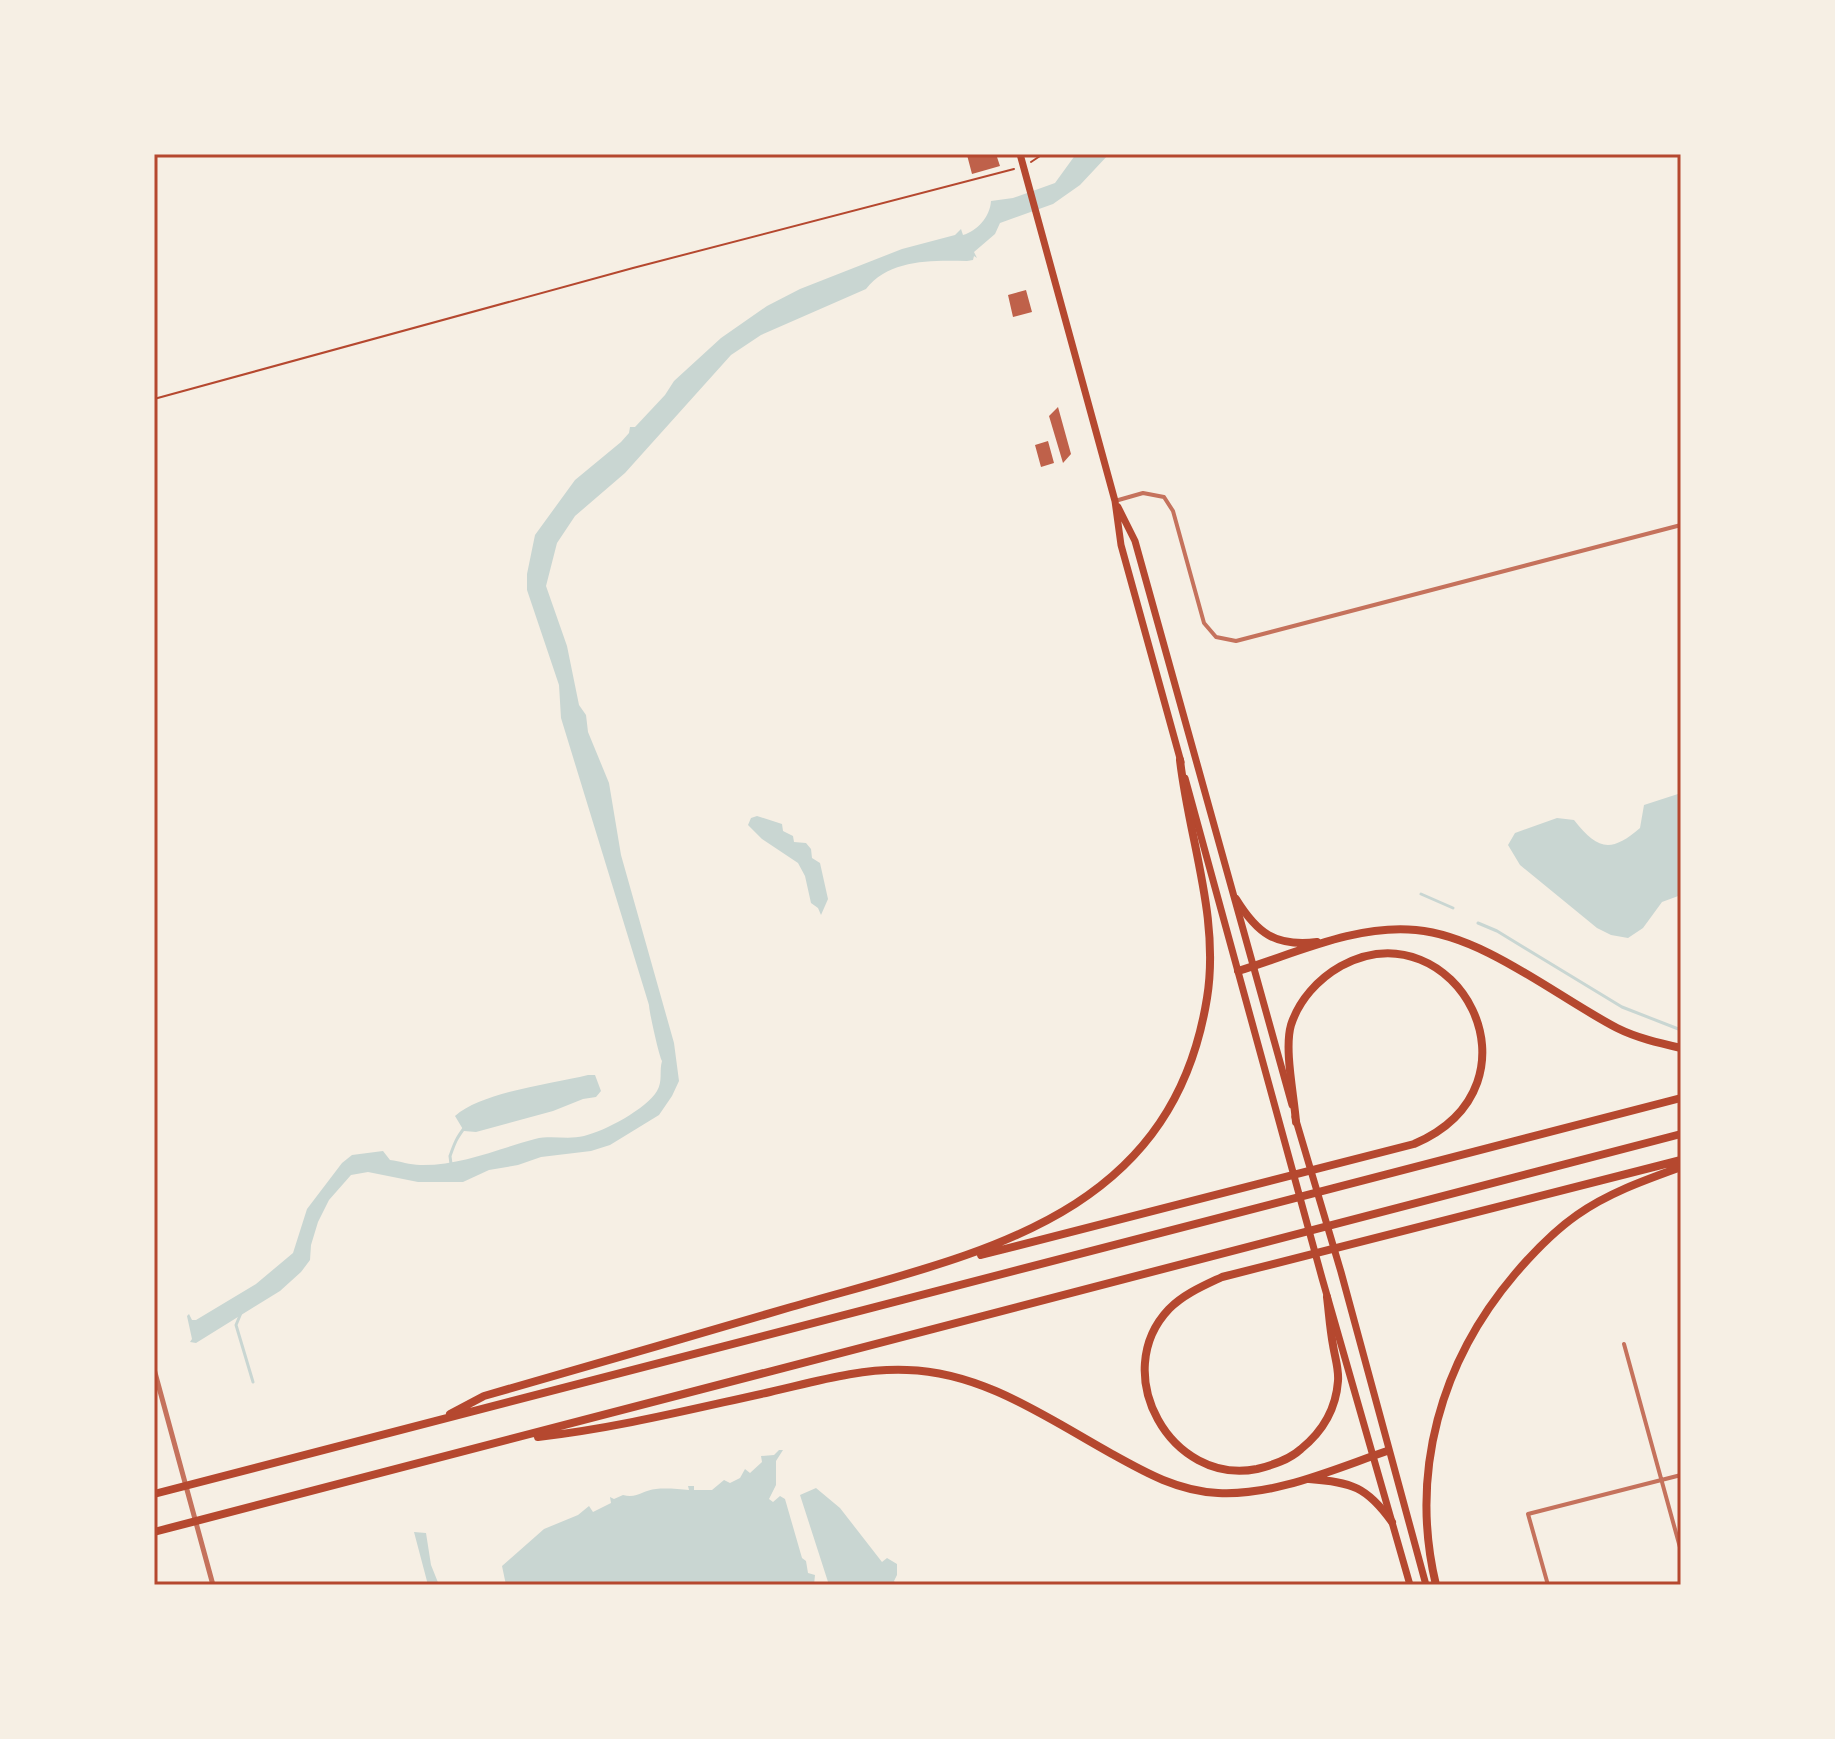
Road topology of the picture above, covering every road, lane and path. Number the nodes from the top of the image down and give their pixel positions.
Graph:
1 (1020, 154) edge
2 (1007, 172) dead end
3 (154, 399) edge
4 (1115, 501) junction
5 (1681, 525) edge
6 (1180, 760) junction
7 (1236, 899) junction
8 (1342, 939) junction
9 (1252, 967) junction
10 (1238, 971) junction
11 (1681, 1048) edge
12 (1681, 1098) edge
13 (1296, 1122) junction
14 (1681, 1134) edge
15 (1681, 1160) edge
16 (1681, 1167) edge
17 (926, 1269) junction
18 (1327, 1297) junction
19 (1624, 1344) dead end
20 (154, 1369) edge
21 (436, 1421) junction
22 (510, 1440) junction
23 (1387, 1451) junction
24 (1373, 1456) junction
25 (1681, 1475) edge
26 (1305, 1478) junction
27 (1661, 1480) junction
28 (154, 1494) edge
29 (1392, 1522) junction
30 (154, 1532) edge
31 (1681, 1551) edge
32 (213, 1585) edge
33 (1410, 1585) edge
34 (1426, 1585) edge
35 (1436, 1585) edge
36 (1548, 1585) edge

1 - 4 main road
2 - 3 path
4 - 5 street
4 - 6 main road
4 - 7 main road
6 - 10 main road
6 - 17 highway
7 - 8 highway
7 - 9 main road
8 - 9 highway
8 - 11 highway
9 - 10 highway
9 - 13 main road
10 - 18 main road
12 - 21 highway
13 - 17 highway
13 - 23 main road
14 - 22 highway
15 - 18 highway
16 - 35 highway
17 - 21 highway
18 - 24 main road
19 - 27 street
20 - 32 street
21 - 28 highway
22 - 26 highway
22 - 30 highway
23 - 24 highway
23 - 34 main road
24 - 26 highway
24 - 29 main road
25 - 27 street
26 - 29 highway
27 - 31 street
27 - 36 street
29 - 33 main road

